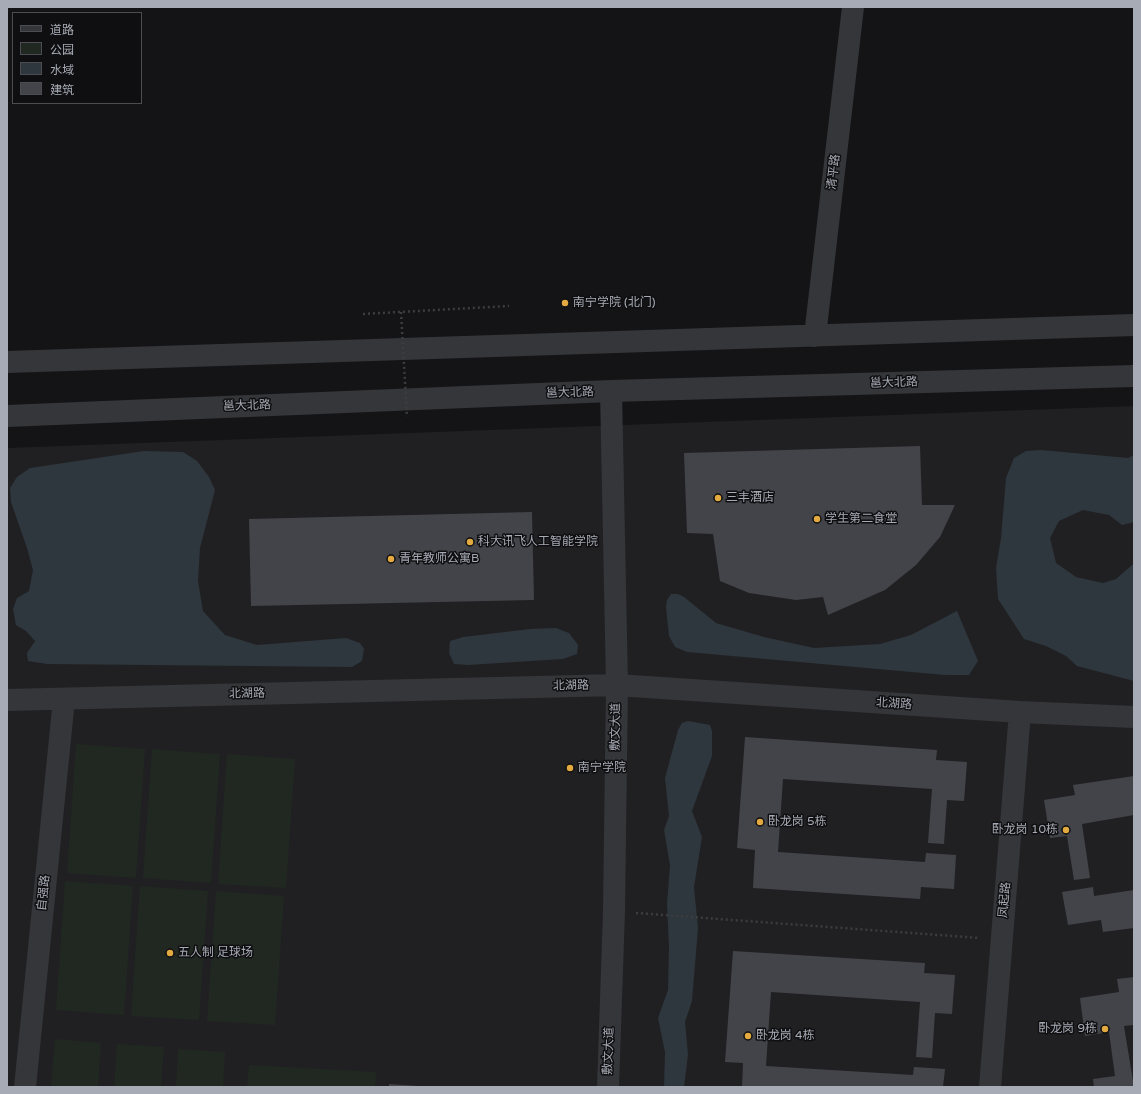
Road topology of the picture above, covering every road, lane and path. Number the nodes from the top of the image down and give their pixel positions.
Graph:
1 (853, 7) edge
2 (509, 306) dead end
3 (401, 312) junction
4 (363, 314) dead end
5 (1134, 326) edge
6 (815, 336) junction
7 (7, 362) edge
8 (1134, 376) edge
9 (611, 391) junction
10 (7, 416) edge
11 (407, 417) dead end
12 (617, 685) junction
13 (64, 699) junction
14 (7, 700) edge
15 (1020, 712) junction
16 (1134, 717) edge
17 (648, 914) dead end
18 (1002, 939) junction
19 (25, 1087) edge
20 (608, 1087) edge
21 (990, 1087) edge

1 - 6 street, 清平路
2 - 3 path
3 - 4 path
3 - 11 path, bridge
5 - 6 street
6 - 7 street
8 - 9 street, 邕大北路
9 - 10 street, 邕大北路
9 - 12 street, 敷文大道
12 - 13 street, 北湖路
12 - 15 street, 北湖路
12 - 20 street, 敷文大道
13 - 14 street, 北湖路
13 - 19 street, 自强路
15 - 16 street, 北湖路
15 - 18 street, 凤起路
17 - 18 path
18 - 21 street, 凤起路

